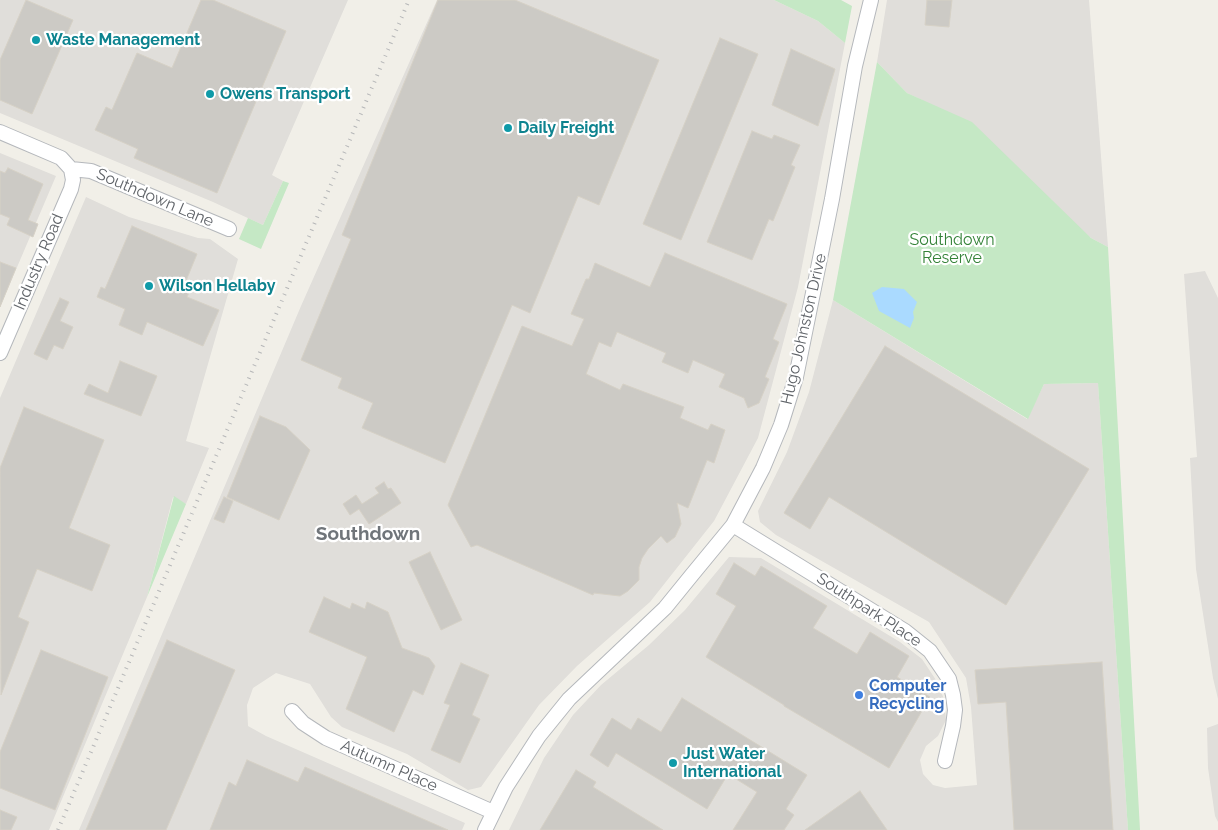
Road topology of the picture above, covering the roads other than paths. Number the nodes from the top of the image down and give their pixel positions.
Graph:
1 (871, 0) edge
2 (0, 132) edge
3 (71, 169) junction
4 (229, 229) dead end
5 (0, 353) edge
6 (733, 525) junction
7 (292, 712) dead end
8 (945, 761) dead end
9 (493, 812) junction
10 (485, 830) edge

1 - 6 street, Hugo Johnston Drive
2 - 3 street, Southdown Lane
3 - 4 street, Southdown Lane
3 - 5 street, Industry Road
6 - 8 street, Southpark Place
6 - 9 street, Hugo Johnston Drive
7 - 9 street, Autumn Place
9 - 10 street, Hugo Johnston Drive

